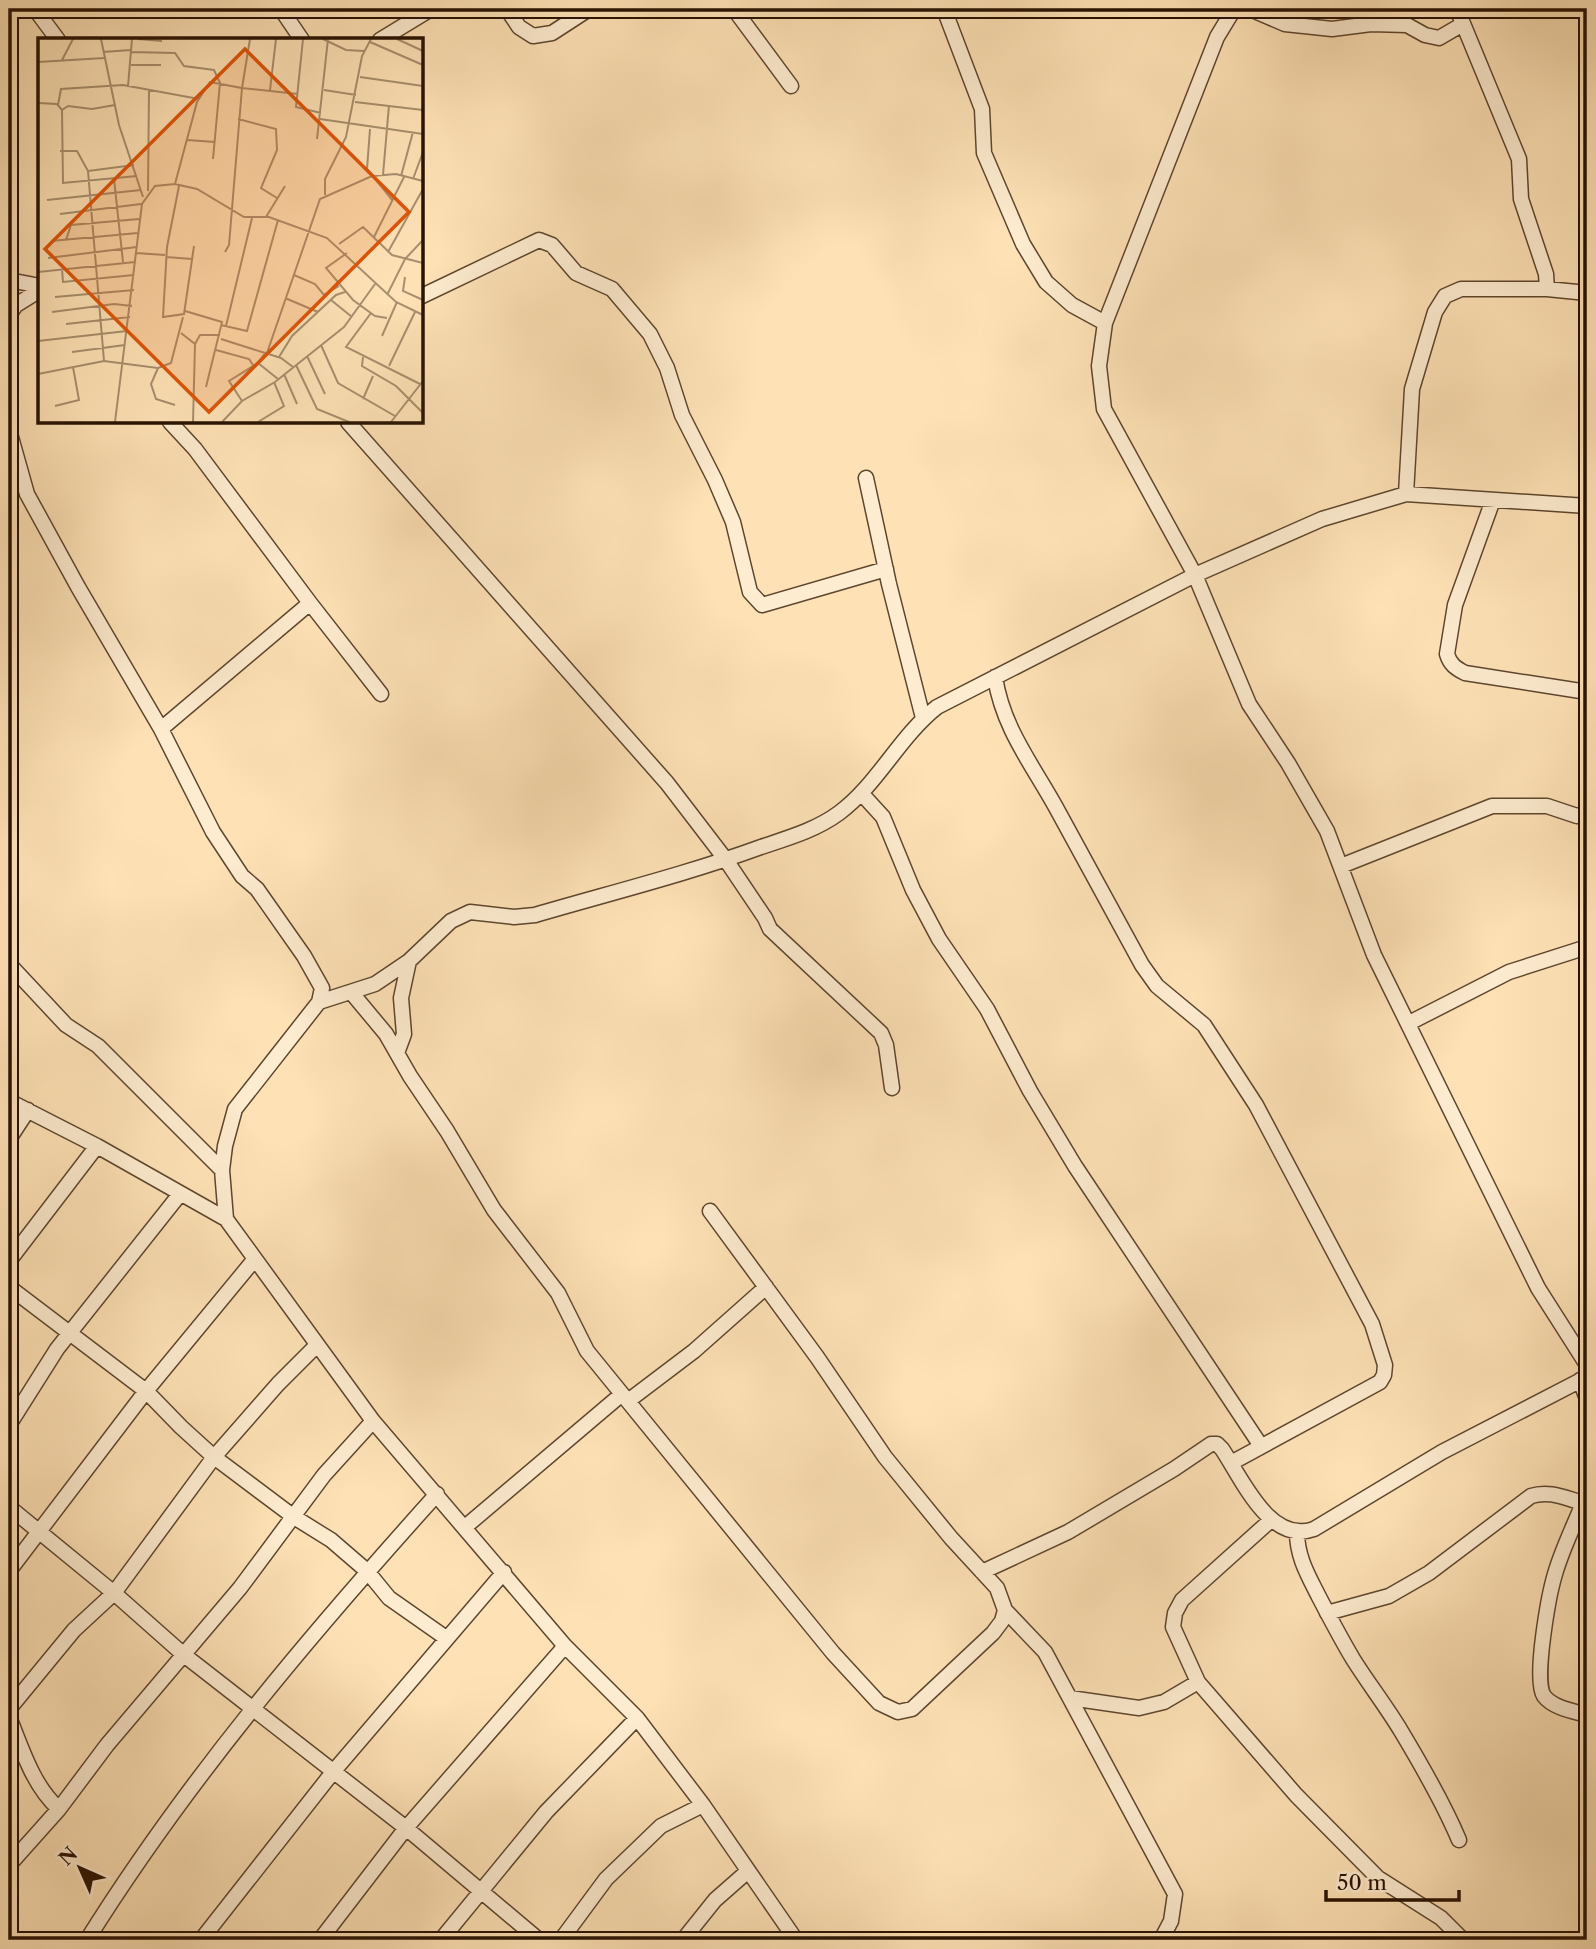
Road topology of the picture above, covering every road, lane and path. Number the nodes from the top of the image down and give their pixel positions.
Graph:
1 (35, 9) edge
2 (281, 9) edge
3 (431, 9) edge
4 (507, 9) edge
5 (589, 9) edge
6 (734, 9) edge
7 (944, 9) edge
8 (1234, 9) edge
9 (1250, 9) edge
10 (1457, 9) edge
11 (1463, 24) junction
12 (57, 38) edge
13 (301, 38) edge
14 (383, 38) edge
15 (791, 86) dead end
16 (9, 280) edge
17 (38, 287) edge
18 (38, 289) edge
19 (1547, 289) junction
20 (1587, 293) edge
21 (424, 295) edge
22 (11, 305) edge
23 (1105, 323) junction
24 (172, 424) edge
25 (350, 424) edge
26 (9, 430) edge
27 (15, 475) edge
28 (866, 478) dead end
29 (1406, 495) junction
30 (1493, 500) junction
31 (1587, 506) edge
32 (886, 569) junction
33 (1195, 575) junction
34 (310, 603) junction
35 (995, 677) junction
36 (1587, 692) edge
37 (381, 694) dead end
38 (923, 718) junction
39 (161, 729) junction
40 (862, 794) junction
41 (1587, 811) edge
42 (726, 860) junction
43 (1340, 866) junction
44 (1587, 947) edge
45 (410, 961) junction
46 (9, 964) edge
47 (351, 992) junction
48 (319, 1002) junction
49 (1409, 1023) junction
50 (397, 1053) junction
51 (892, 1088) dead end
52 (9, 1101) edge
53 (28, 1110) junction
54 (9, 1139) edge
55 (97, 1146) junction
56 (222, 1170) junction
57 (180, 1194) junction
58 (710, 1211) dead end
59 (226, 1219) junction
60 (254, 1260) junction
61 (9, 1261) edge
62 (9, 1287) edge
63 (766, 1287) junction
64 (70, 1335) junction
65 (317, 1345) junction
66 (1587, 1366) edge
67 (1584, 1378) edge
68 (146, 1391) junction
69 (625, 1397) junction
70 (1587, 1399) edge
71 (373, 1421) junction
72 (9, 1425) edge
73 (1261, 1447) junction
74 (214, 1457) junction
75 (1231, 1463) junction
76 (437, 1494) junction
77 (1585, 1498) edge
78 (9, 1507) edge
79 (294, 1517) junction
80 (1271, 1520) junction
81 (465, 1527) junction
82 (1297, 1532) junction
83 (39, 1533) junction
84 (9, 1571) edge
85 (367, 1571) junction
86 (504, 1572) junction
87 (982, 1572) junction
88 (114, 1593) junction
89 (1005, 1610) junction
90 (1327, 1613) junction
91 (446, 1638) junction
92 (565, 1646) junction
93 (184, 1654) junction
94 (1198, 1682) junction
95 (1070, 1698) junction
96 (253, 1708) junction
97 (9, 1709) edge
98 (1587, 1715) edge
99 (9, 1717) edge
100 (637, 1718) junction
101 (333, 1772) junction
102 (702, 1805) junction
103 (60, 1809) junction
104 (407, 1828) junction
105 (1459, 1840) dead end
106 (9, 1865) edge
107 (748, 1871) junction
108 (481, 1891) junction
109 (87, 1940) edge
110 (201, 1940) edge
111 (320, 1940) edge
112 (441, 1940) edge
113 (539, 1940) edge
114 (561, 1940) edge
115 (683, 1940) edge
116 (796, 1940) edge
117 (1161, 1940) edge
118 (1463, 1940) edge

1 - 12 street
2 - 13 street
3 - 14 street
4 - 5 street
6 - 15 street
7 - 23 street
8 - 23 street
9 - 11 street
10 - 11 street
11 - 19 street
16 - 17 street
18 - 22 street
19 - 20 street
19 - 29 street
21 - 32 street
23 - 33 street
24 - 34 street
25 - 42 street
26 - 27 street
27 - 39 street
28 - 32 street
29 - 30 street
29 - 33 street
30 - 31 street
30 - 36 street
32 - 38 street
33 - 35 street
33 - 43 street
34 - 37 street
34 - 39 street
35 - 38 street
35 - 73 street
38 - 40 street
39 - 48 street
40 - 42 street
40 - 73 street
41 - 43 street
42 - 45 street
42 - 51 street
43 - 49 street
44 - 49 street
45 - 47 street
45 - 50 street
46 - 56 street
47 - 48 street
47 - 50 street
48 - 56 street
49 - 66 street
50 - 69 street
52 - 53 street
53 - 54 street
53 - 55 street
55 - 57 street
55 - 61 street
56 - 59 street
57 - 59 street
57 - 64 street
58 - 63 street
59 - 60 street
60 - 65 street
60 - 68 street
62 - 64 street
63 - 69 street
63 - 87 street
64 - 68 street
64 - 72 street
65 - 71 street
65 - 74 street
67 - 70 street
67 - 82 street
68 - 74 street
68 - 83 street
69 - 81 street
69 - 89 street
71 - 76 street
71 - 79 street
73 - 75 street
74 - 79 street
74 - 88 street
75 - 80 street
75 - 87 street
76 - 81 street
76 - 85 street
77 - 90 street
77 - 98 street
78 - 83 street
79 - 85 street
79 - 93 street
80 - 82 street
80 - 94 street
81 - 86 street
82 - 90 street
83 - 84 street
83 - 88 street
85 - 91 street
85 - 96 street
86 - 91 street
86 - 92 street
87 - 89 street
88 - 93 street
88 - 97 street
89 - 95 street
90 - 105 street
91 - 101 street
92 - 100 street
92 - 104 street
93 - 96 street
93 - 103 street
94 - 95 street
94 - 118 street
95 - 117 street
96 - 101 street
96 - 109 street
99 - 103 street
100 - 102 street
100 - 108 street
101 - 104 street
101 - 110 street
102 - 107 street
102 - 114 street
103 - 106 street
104 - 108 street
104 - 111 street
107 - 115 street
107 - 116 street
108 - 112 street
108 - 113 street

